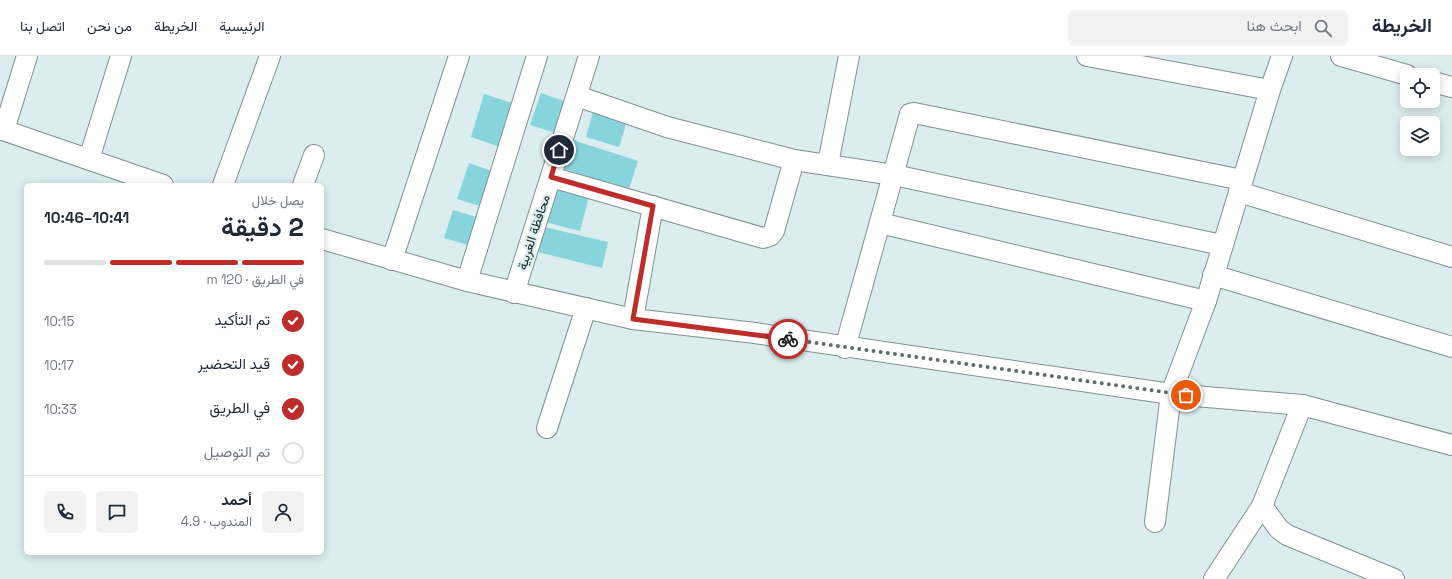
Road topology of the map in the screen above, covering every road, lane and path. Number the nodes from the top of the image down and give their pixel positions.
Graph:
1 (27, 56) edge
2 (121, 56) edge
3 (270, 56) edge
4 (537, 56) edge
5 (589, 56) edge
6 (849, 56) edge
7 (1087, 56) edge
8 (1282, 56) edge
9 (1341, 56) edge
10 (456, 57) edge
11 (1400, 73) edge
12 (1440, 84) edge
13 (1452, 87) edge
14 (1270, 90) junction
15 (577, 96) junction
16 (2, 129) edge
17 (314, 156) dead end
18 (89, 159) junction
19 (794, 160) junction
20 (828, 164) junction
21 (894, 175) junction
22 (551, 177) junction
23 (157, 183) edge
24 (224, 183) edge
25 (304, 183) edge
26 (1241, 186) junction
27 (653, 206) junction
28 (880, 223) junction
29 (324, 240) edge
30 (1222, 245) junction
31 (1452, 257) edge
32 (392, 260) junction
33 (1213, 275) junction
34 (467, 281) junction
35 (514, 293) junction
36 (1206, 301) junction
37 (586, 308) junction
38 (633, 319) junction
39 (1452, 347) edge
40 (845, 348) junction
41 (1171, 394) junction
42 (1302, 405) junction
43 (547, 428) dead end
44 (1452, 445) edge
45 (1262, 506) junction
46 (1155, 522) dead end
47 (1214, 579) edge
48 (1394, 579) edge

1 - 16 street
2 - 18 street
3 - 24 street
4 - 34 street
5 - 15 street, محافظة الغربية
6 - 20 street
7 - 14 street
8 - 14 street
9 - 11 street
10 - 32 street
12 - 13 street
14 - 26 street
15 - 19 street
15 - 22 street, محافظة الغربية
16 - 18 street
17 - 25 street
18 - 23 street
19 - 20 street
19 - 27 street
20 - 21 street
21 - 26 street
21 - 28 street
21 - 30 street
22 - 27 street
22 - 35 street, محافظة الغربية
26 - 30 street
26 - 31 street
27 - 38 street
28 - 36 street
28 - 40 street
29 - 32 street
30 - 33 street
32 - 34 street
33 - 36 street
33 - 39 street
34 - 35 street
35 - 37 street
36 - 41 street
37 - 38 street
37 - 43 street
38 - 40 street
40 - 41 street
41 - 42 street
41 - 46 street
42 - 44 street
42 - 45 street
45 - 47 street
45 - 48 street

